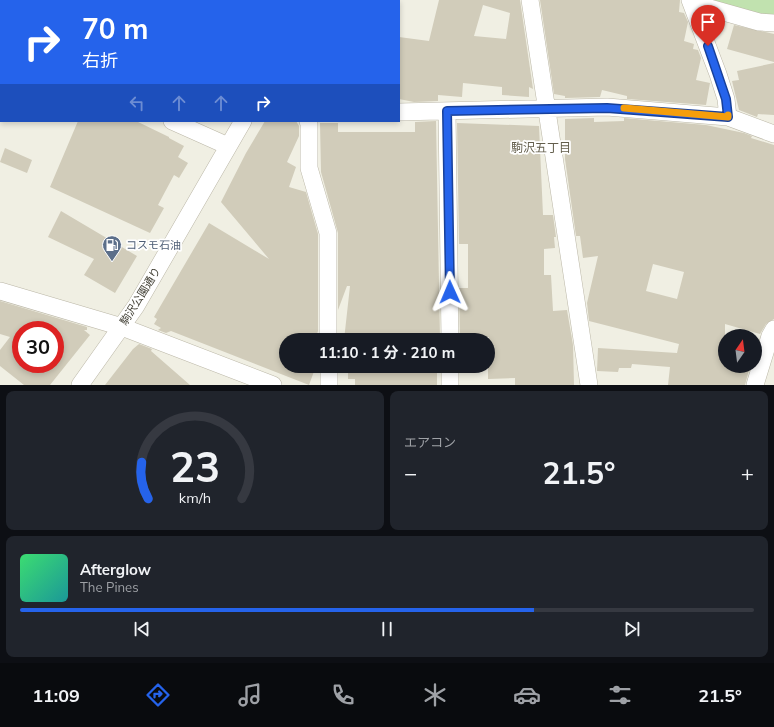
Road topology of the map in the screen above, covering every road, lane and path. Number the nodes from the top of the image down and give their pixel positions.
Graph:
1 (530, 0) edge
2 (691, 1) edge
3 (774, 23) edge
4 (548, 108) junction
5 (447, 111) junction
6 (400, 112) edge
7 (728, 117) junction
8 (174, 122) edge
9 (242, 122) edge
10 (308, 122) edge
11 (774, 134) edge
12 (228, 146) junction
13 (0, 291) edge
14 (122, 327) junction
15 (774, 329) edge
16 (328, 333) edge
17 (450, 333) edge
18 (329, 373) edge
19 (450, 373) edge
20 (80, 385) edge
21 (273, 385) edge
22 (329, 385) edge
23 (450, 385) edge
24 (589, 385) edge
25 (755, 385) edge

1 - 4 street
2 - 3 street
2 - 7 street
4 - 5 street
4 - 7 street
4 - 24 street
5 - 6 street
5 - 17 street
7 - 11 street
8 - 12 street
9 - 12 street, 駒沢公園通り
10 - 16 street
12 - 14 street, 駒沢公園通り
13 - 14 street
14 - 20 street, 駒沢公園通り
14 - 21 street
15 - 25 street
18 - 22 street
19 - 23 street

